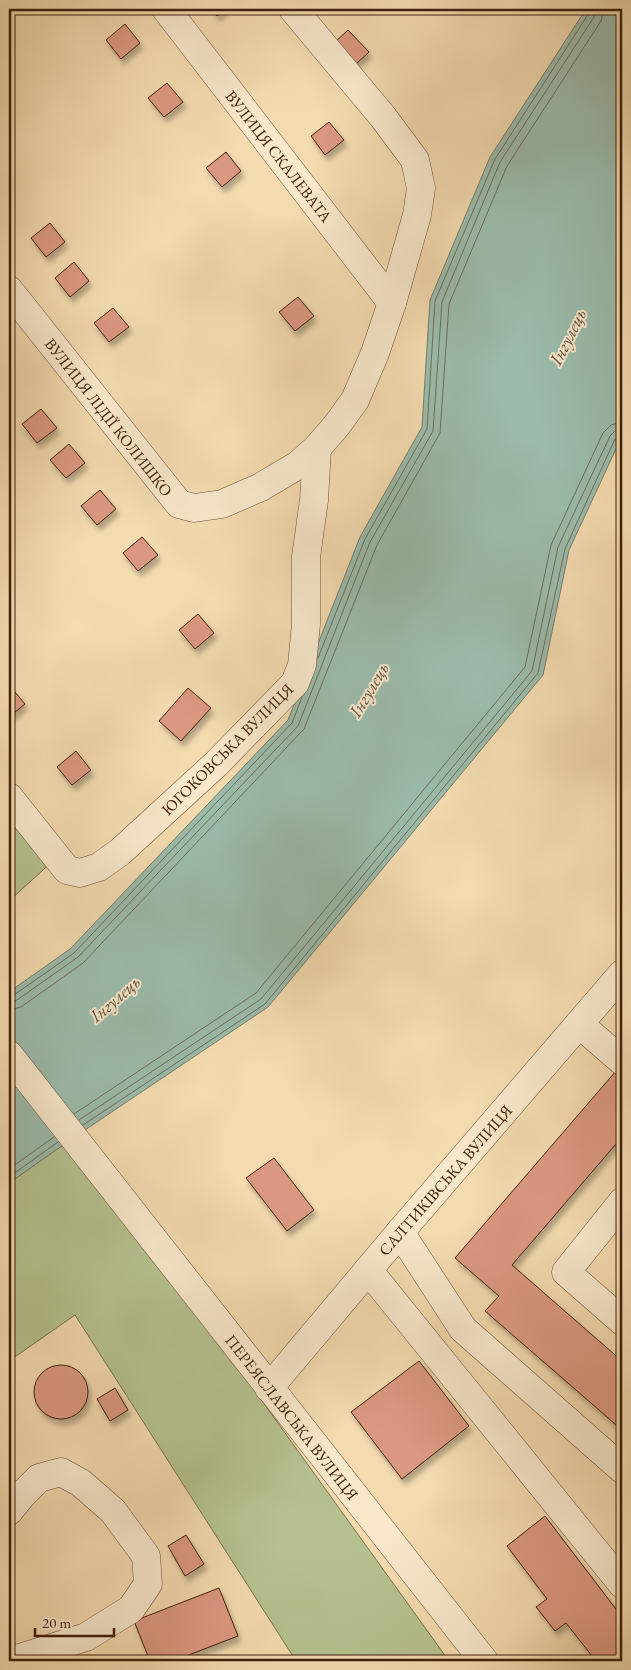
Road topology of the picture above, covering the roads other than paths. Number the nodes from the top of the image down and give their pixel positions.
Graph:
1 (166, 9) edge
2 (302, 12) edge
3 (9, 290) edge
4 (392, 303) junction
5 (317, 448) junction
6 (9, 797) edge
7 (622, 974) edge
8 (579, 1024) junction
9 (9, 1055) edge
10 (622, 1061) edge
11 (622, 1202) edge
12 (400, 1232) junction
13 (368, 1270) junction
14 (622, 1320) edge
15 (269, 1388) junction
16 (622, 1469) edge
17 (9, 1511) edge
18 (622, 1584) edge
19 (10, 1661) edge
20 (484, 1661) edge

1 - 4 street, ВУЛИЦЯ СКАЛЕВАТА
2 - 4 street, ВУЛИЦЯ ЛІДІЇ КОЛИШКО
3 - 5 street, ВУЛИЦЯ ЛІДІЇ КОЛИШКО
4 - 5 street, ВУЛИЦЯ ЛІДІЇ КОЛИШКО
5 - 6 street, ЮГОКОВСЬКА ВУЛИЦЯ
7 - 8 street, САЛТИКІВСЬКА ВУЛИЦЯ
8 - 10 street
8 - 12 street, САЛТИКІВСЬКА ВУЛИЦЯ
9 - 15 street, ПЕРЕЯСЛАВСЬКА ВУЛИЦЯ
11 - 14 street
12 - 13 street, САЛТИКІВСЬКА ВУЛИЦЯ
12 - 16 street
13 - 15 street, САЛТИКІВСЬКА ВУЛИЦЯ
13 - 18 street
15 - 20 street, ПЕРЕЯСЛАВСЬКА ВУЛИЦЯ
17 - 19 street

